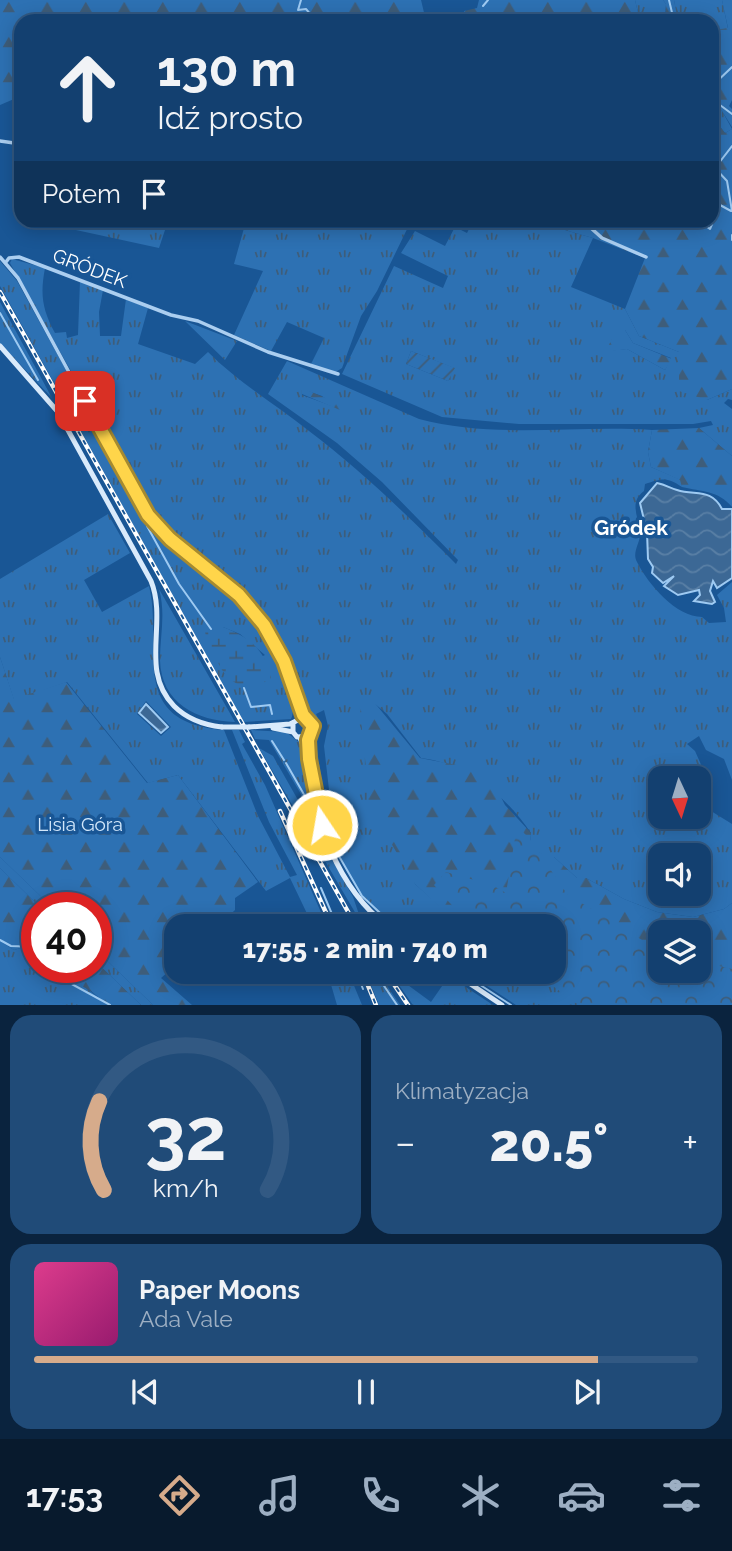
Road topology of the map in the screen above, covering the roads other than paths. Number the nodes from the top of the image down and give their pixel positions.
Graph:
1 (591, 228) edge
2 (0, 257) edge
3 (646, 257) dead end
4 (6, 262) junction
5 (0, 346) edge
6 (338, 374) dead end
7 (296, 698) junction
8 (306, 718) junction
9 (295, 722) junction
10 (270, 727) junction
11 (293, 732) junction
12 (309, 736) junction
13 (300, 738) junction
14 (309, 759) junction
15 (375, 914) edge
16 (470, 984) edge
17 (502, 1005) edge

1 - 3 street
2 - 4 street
4 - 6 street, GRÓDEK
4 - 7 street
5 - 10 street, bridge
7 - 8 street
7 - 9 street
8 - 9 street
8 - 12 street
9 - 10 street
9 - 11 street
10 - 11 street
11 - 13 street
12 - 13 street
12 - 14 street
13 - 14 street
14 - 15 street
16 - 17 street

